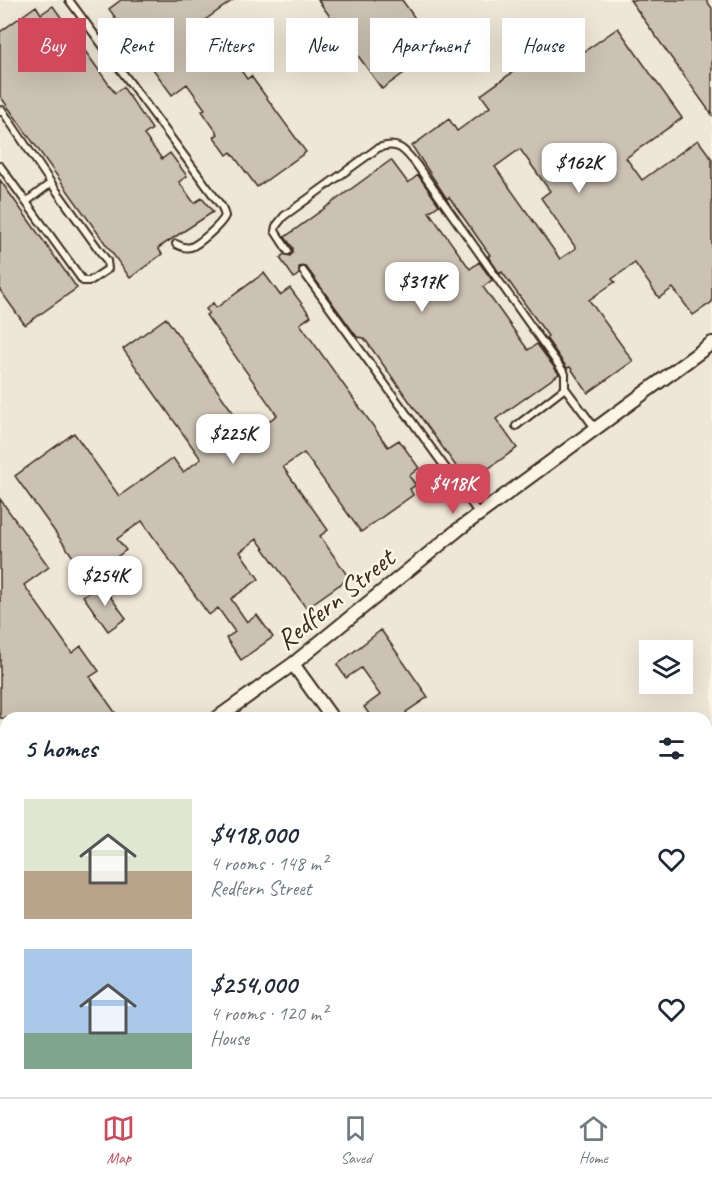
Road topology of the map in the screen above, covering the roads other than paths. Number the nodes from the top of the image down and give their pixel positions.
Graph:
1 (69, 0) edge
2 (1, 110) edge
3 (0, 166) edge
4 (51, 183) junction
5 (26, 202) junction
6 (176, 244) dead end
7 (288, 251) dead end
8 (303, 271) dead end
9 (712, 343) edge
10 (565, 388) junction
11 (516, 426) dead end
12 (595, 428) junction
13 (479, 514) junction
14 (293, 664) junction
15 (225, 712) edge
16 (328, 712) edge

1 - 6 lane
2 - 4 lane
3 - 5 lane
4 - 5 lane
4 - 5 lane
7 - 10 lane
8 - 13 lane
9 - 12 street, Redfern Street
10 - 11 lane
10 - 12 lane
12 - 13 street, Redfern Street
13 - 14 street, Redfern Street
14 - 15 street, Redfern Street
14 - 16 street

